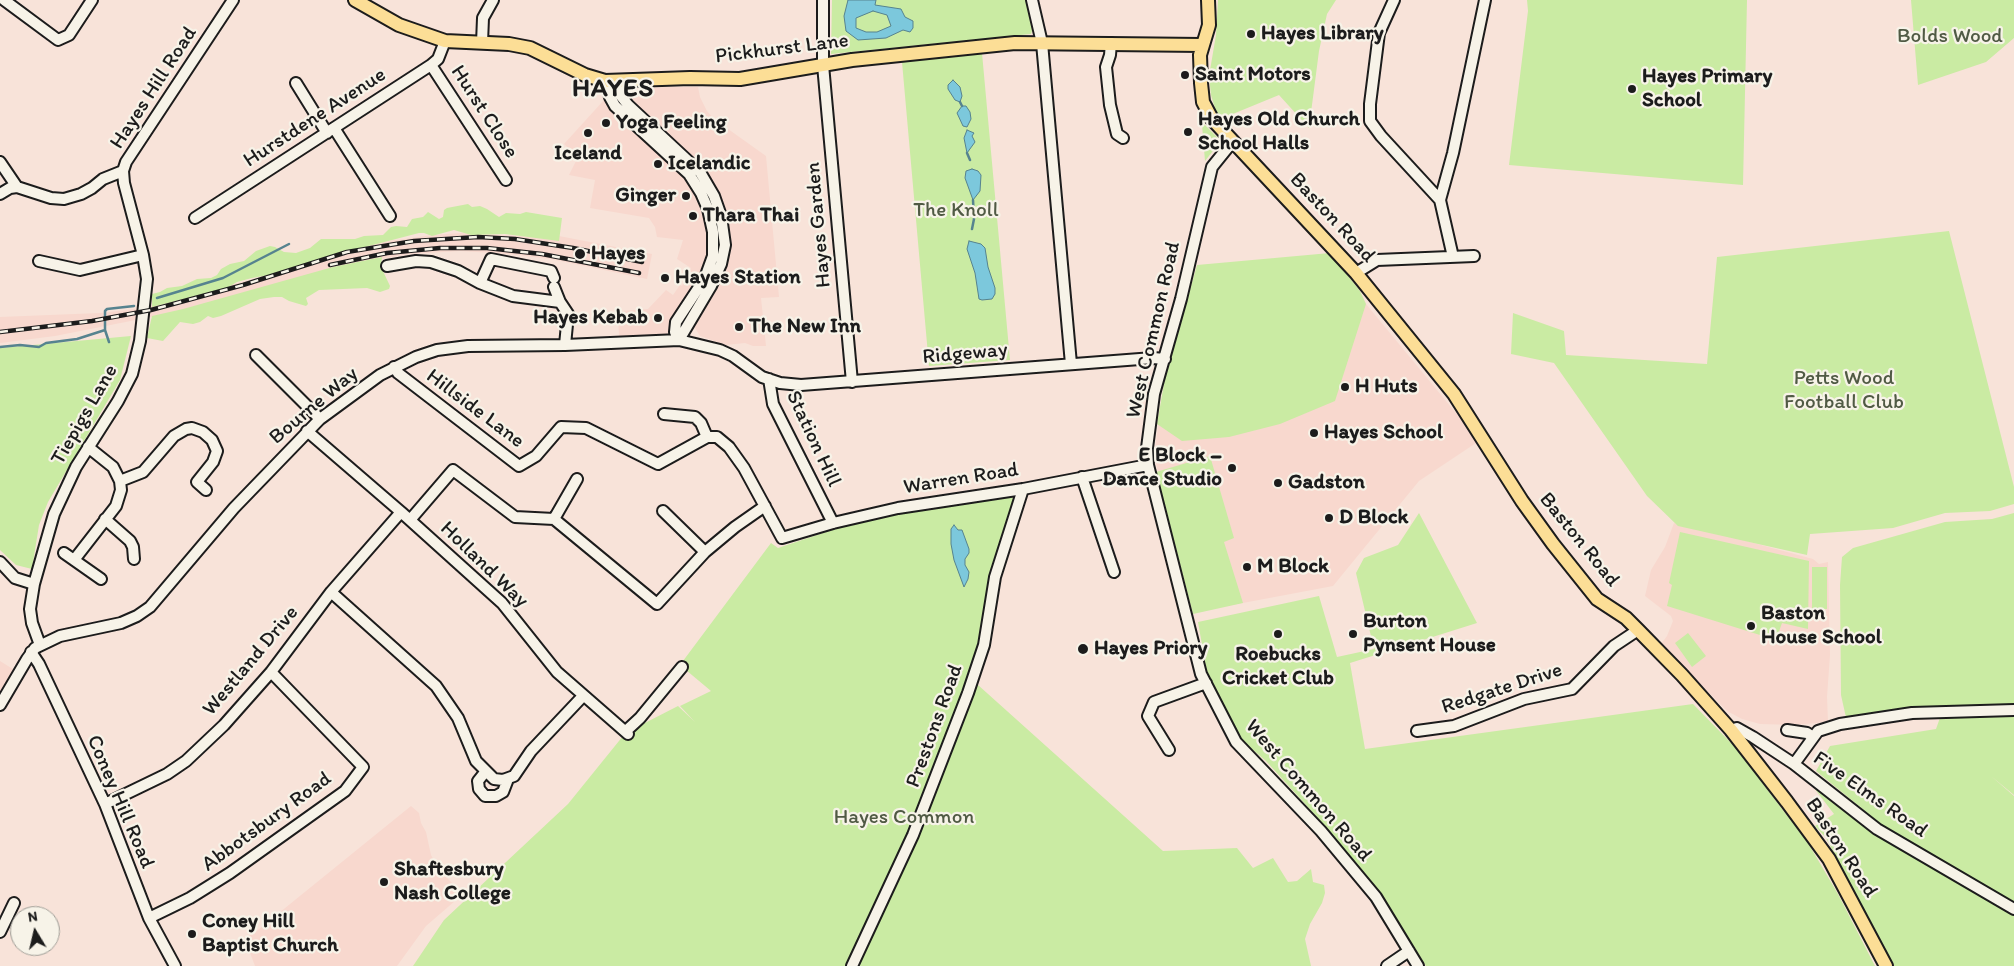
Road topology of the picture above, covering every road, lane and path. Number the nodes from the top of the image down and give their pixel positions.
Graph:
1 (4, 0) edge
2 (92, 0) edge
3 (233, 0) edge
4 (355, 0) edge
5 (493, 0) edge
6 (823, 0) edge
7 (1032, 0) edge
8 (1208, 0) edge
9 (1394, 0) edge
10 (1485, 0) edge
11 (445, 42) junction
12 (482, 43) junction
13 (1042, 43) junction
14 (1111, 43) junction
15 (1202, 45) junction
16 (431, 65) junction
17 (824, 65) junction
18 (605, 81) junction
19 (619, 81) junction
20 (296, 83) dead end
21 (330, 130) junction
22 (1123, 138) dead end
23 (1233, 141) junction
24 (0, 162) edge
25 (123, 171) junction
26 (506, 180) dead end
27 (17, 187) junction
28 (0, 194) edge
29 (1440, 200) junction
30 (390, 216) dead end
31 (195, 218) dead end
32 (144, 255) junction
33 (1474, 256) dead end
34 (1454, 257) junction
35 (39, 261) dead end
36 (386, 266) dead end
37 (1356, 272) junction
38 (480, 283) junction
39 (560, 302) junction
40 (679, 340) junction
41 (565, 345) junction
42 (256, 355) dead end
43 (1165, 359) junction
44 (1071, 364) junction
45 (394, 367) junction
46 (769, 380) junction
47 (852, 382) junction
48 (664, 414) dead end
49 (320, 419) junction
50 (308, 431) junction
51 (707, 438) junction
52 (88, 447) junction
53 (1148, 465) junction
54 (1082, 477) junction
55 (577, 479) dead end
56 (120, 481) junction
57 (1023, 489) junction
58 (206, 490) dead end
59 (765, 506) junction
60 (663, 511) dead end
61 (401, 512) junction
62 (105, 519) junction
63 (554, 519) junction
64 (410, 520) junction
65 (833, 523) junction
66 (705, 552) junction
67 (64, 553) dead end
68 (134, 559) dead end
69 (74, 560) junction
70 (0, 562) edge
71 (1114, 572) dead end
72 (101, 579) dead end
73 (34, 584) junction
74 (331, 592) junction
75 (1638, 630) junction
76 (40, 645) junction
77 (31, 652) junction
78 (682, 667) dead end
79 (271, 672) junction
80 (1206, 683) junction
81 (583, 696) junction
82 (0, 705) edge
83 (2014, 710) edge
84 (1731, 730) junction
85 (1787, 730) dead end
86 (1416, 731) dead end
87 (1813, 737) junction
88 (1169, 750) dead end
89 (1794, 764) junction
90 (486, 771) junction
91 (508, 779) junction
92 (105, 804) junction
93 (14, 903) dead end
94 (2014, 909) edge
95 (148, 918) junction
96 (0, 932) edge
97 (1409, 951) junction
98 (175, 966) edge
99 (852, 966) edge
100 (1387, 966) edge
101 (1418, 966) edge
102 (1886, 966) edge

1 - 2 street
3 - 25 street, Hayes Hill Road
4 - 11 main road, Pickhurst Lane
5 - 12 street
6 - 17 street, Hayes Garden
7 - 13 street
8 - 15 main road, Baston Road
9 - 29 street
10 - 29 street
11 - 12 main road, Pickhurst Lane
11 - 16 street, Hurstdene Avenue
12 - 18 main road, Pickhurst Lane
13 - 14 main road, Pickhurst Lane
13 - 17 main road, Pickhurst Lane
13 - 44 street
14 - 15 main road, Pickhurst Lane
14 - 22 street
15 - 23 main road, Baston Road
16 - 21 street, Hurstdene Avenue
16 - 26 street, Hurst Close
17 - 19 main road, Pickhurst Lane
17 - 47 street, Hayes Garden
18 - 19 main road, Pickhurst Lane
18 - 40 street
19 - 40 street
20 - 21 street
21 - 30 street
21 - 31 street, Hurstdene Avenue
23 - 37 main road, Baston Road
23 - 43 street, West Common Road
24 - 27 street
25 - 27 street
25 - 32 street, Tiepigs Lane
27 - 28 street
29 - 34 street
32 - 35 street
32 - 52 street, Tiepigs Lane
33 - 34 street
34 - 37 street
36 - 38 street
37 - 75 main road, Baston Road
38 - 39 street
38 - 39 street
39 - 41 street
40 - 41 street, Bourne Way
40 - 46 street, Station Hill
41 - 45 street, Bourne Way
42 - 49 street
43 - 44 street, Ridgeway
43 - 53 street, West Common Road
44 - 47 street, Ridgeway
45 - 49 street, Bourne Way
45 - 51 street, Hillside Lane
46 - 47 street, Ridgeway
46 - 65 street, Station Hill
48 - 51 street
49 - 50 street, Bourne Way
50 - 61 street, Holland Way
50 - 76 street, Bourne Way
51 - 59 street
52 - 56 street
52 - 73 street, Tiepigs Lane
53 - 54 street, Warren Road
53 - 80 street, West Common Road
54 - 57 street, Warren Road
54 - 71 street
55 - 63 street
56 - 58 street
56 - 62 street
57 - 65 street, Warren Road
57 - 99 street, Prestons Road
59 - 65 street, Warren Road
59 - 66 street
60 - 66 street
61 - 64 street, Holland Way
61 - 74 street, Westland Drive
62 - 68 street
62 - 69 street
63 - 64 street
63 - 66 street
64 - 81 street, Holland Way
67 - 69 street
69 - 72 street
70 - 73 street
73 - 76 street, Tiepigs Lane
74 - 79 street, Westland Drive
74 - 90 street
75 - 84 main road, Baston Road
75 - 86 street, Redgate Drive
76 - 77 street, Bourne Way
77 - 82 street
77 - 92 street, Coney Hill Road
78 - 81 street, Holland Way
79 - 92 street, Westland Drive
79 - 95 street, Abbotsbury Road
80 - 88 street
80 - 97 street, West Common Road
81 - 91 street
83 - 87 street
84 - 89 street, Five Elms Road
84 - 102 main road, Baston Road
85 - 87 street
87 - 89 street
89 - 94 street, Five Elms Road
90 - 91 street
90 - 91 street
92 - 95 street, Coney Hill Road
93 - 96 street
95 - 98 street, Coney Hill Road
97 - 100 street
97 - 101 street, West Common Road

